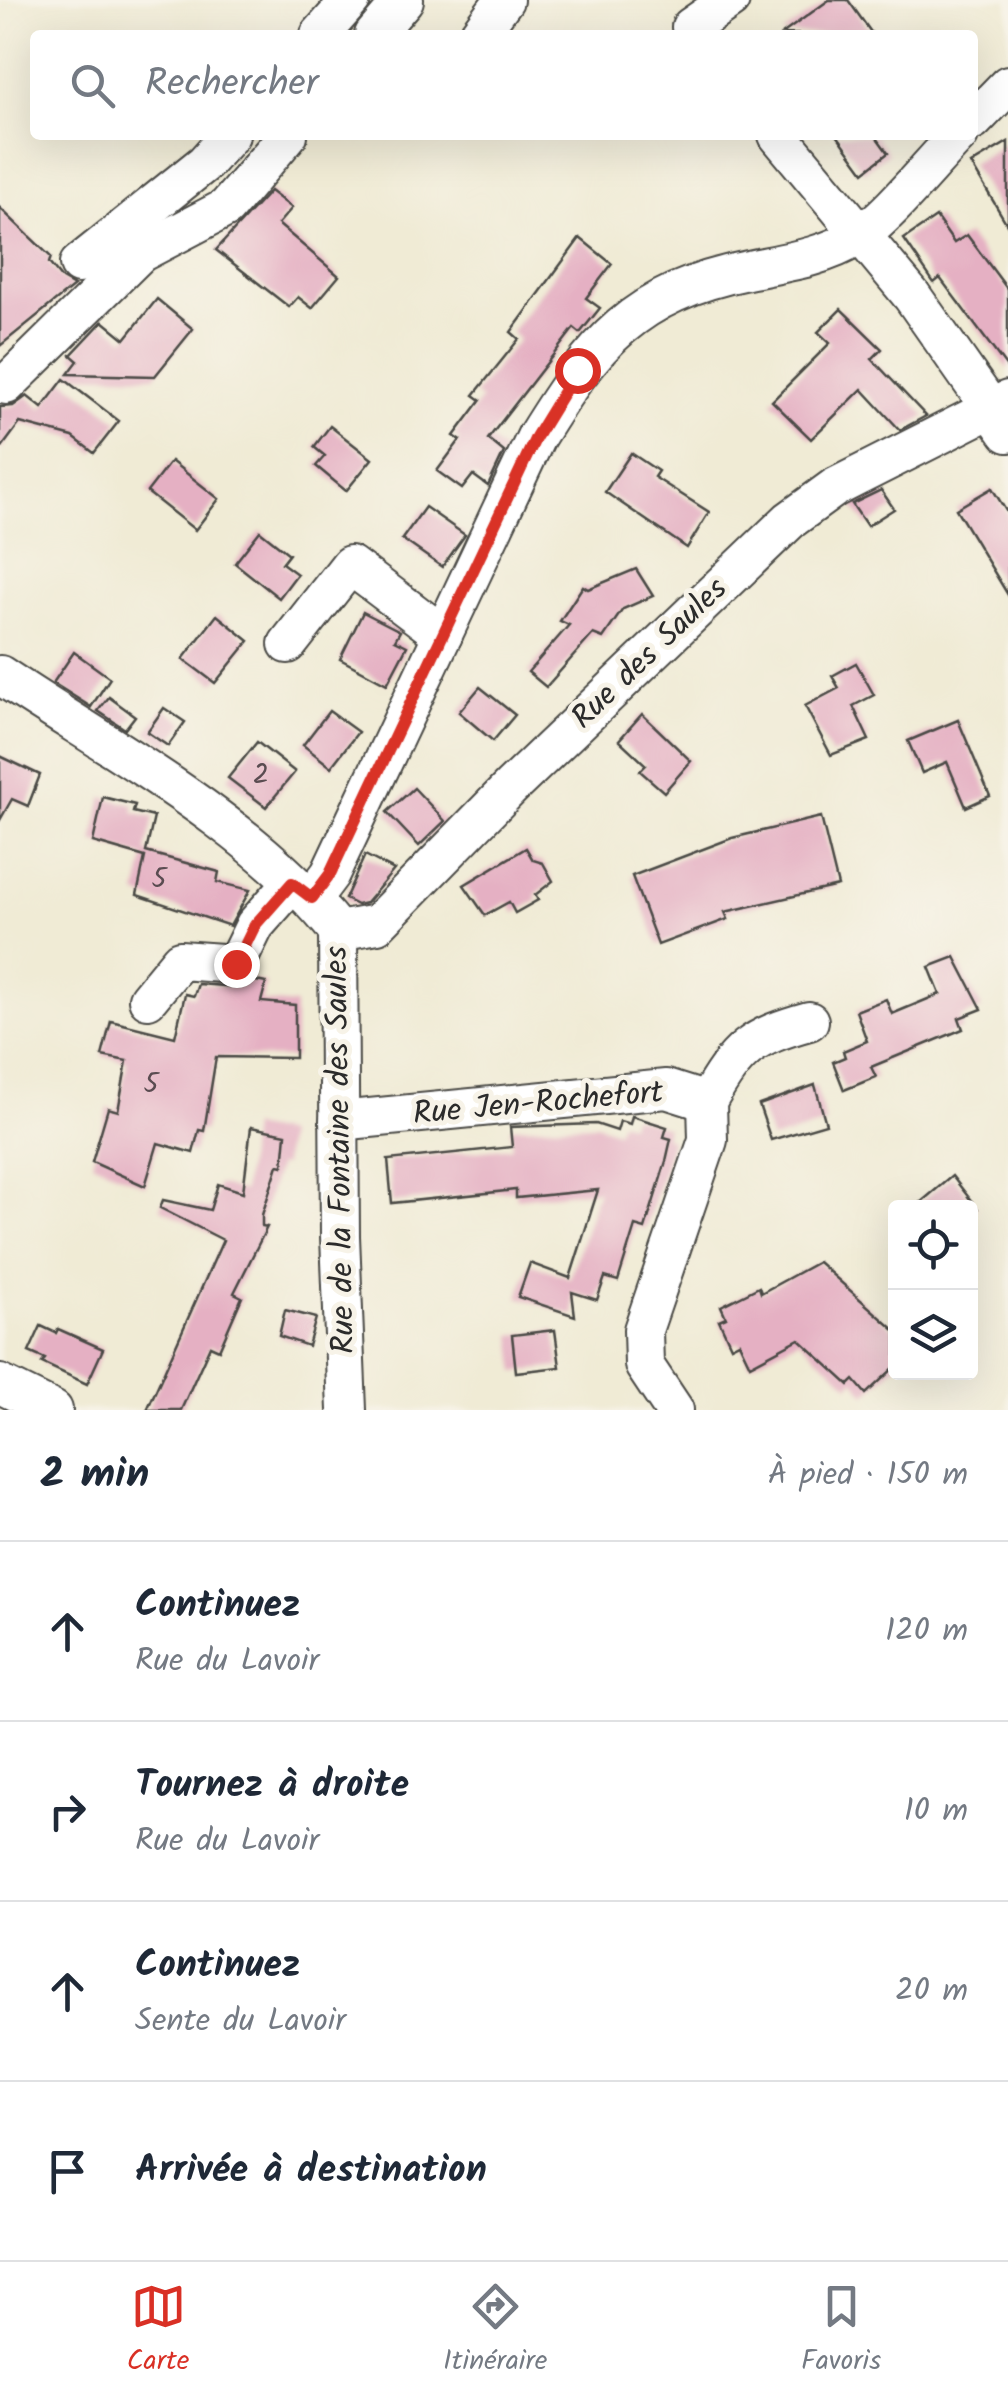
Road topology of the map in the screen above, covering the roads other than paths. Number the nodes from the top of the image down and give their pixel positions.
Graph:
1 (352, 0) edge
2 (404, 0) edge
3 (504, 0) edge
4 (730, 0) edge
5 (685, 21) edge
6 (325, 30) edge
7 (378, 30) edge
8 (482, 30) edge
9 (1008, 86) edge
10 (978, 116) edge
11 (226, 140) edge
12 (284, 140) edge
13 (782, 140) edge
14 (954, 140) edge
15 (859, 236) junction
16 (79, 264) dead end
17 (6, 385) dead end
18 (1002, 414) edge
19 (443, 635) junction
20 (288, 644) dead end
21 (0, 674) edge
22 (302, 891) junction
23 (338, 931) junction
24 (148, 998) dead end
25 (809, 1022) dead end
26 (707, 1102) junction
27 (339, 1121) junction
28 (0, 1384) edge
29 (53, 1410) edge
30 (347, 1410) edge
31 (674, 1410) edge

1 - 6 street
2 - 7 street
3 - 8 street
4 - 5 street
9 - 10 street
11 - 16 street
12 - 17 street
13 - 15 street
14 - 15 street
15 - 18 street
15 - 19 street
18 - 23 street, Rue des Saules
19 - 20 street
19 - 22 street
21 - 22 street, Rue de la Fontaine des Saules
22 - 23 street, Rue de la Fontaine des Saules
22 - 24 street
23 - 27 street, Rue de la Fontaine des Saules
25 - 26 street
26 - 27 street, Rue Jen-Rochefort
26 - 31 street, Rue Jen-Rochefort
27 - 30 street, Rue de la Fontaine des Saules
28 - 29 street

